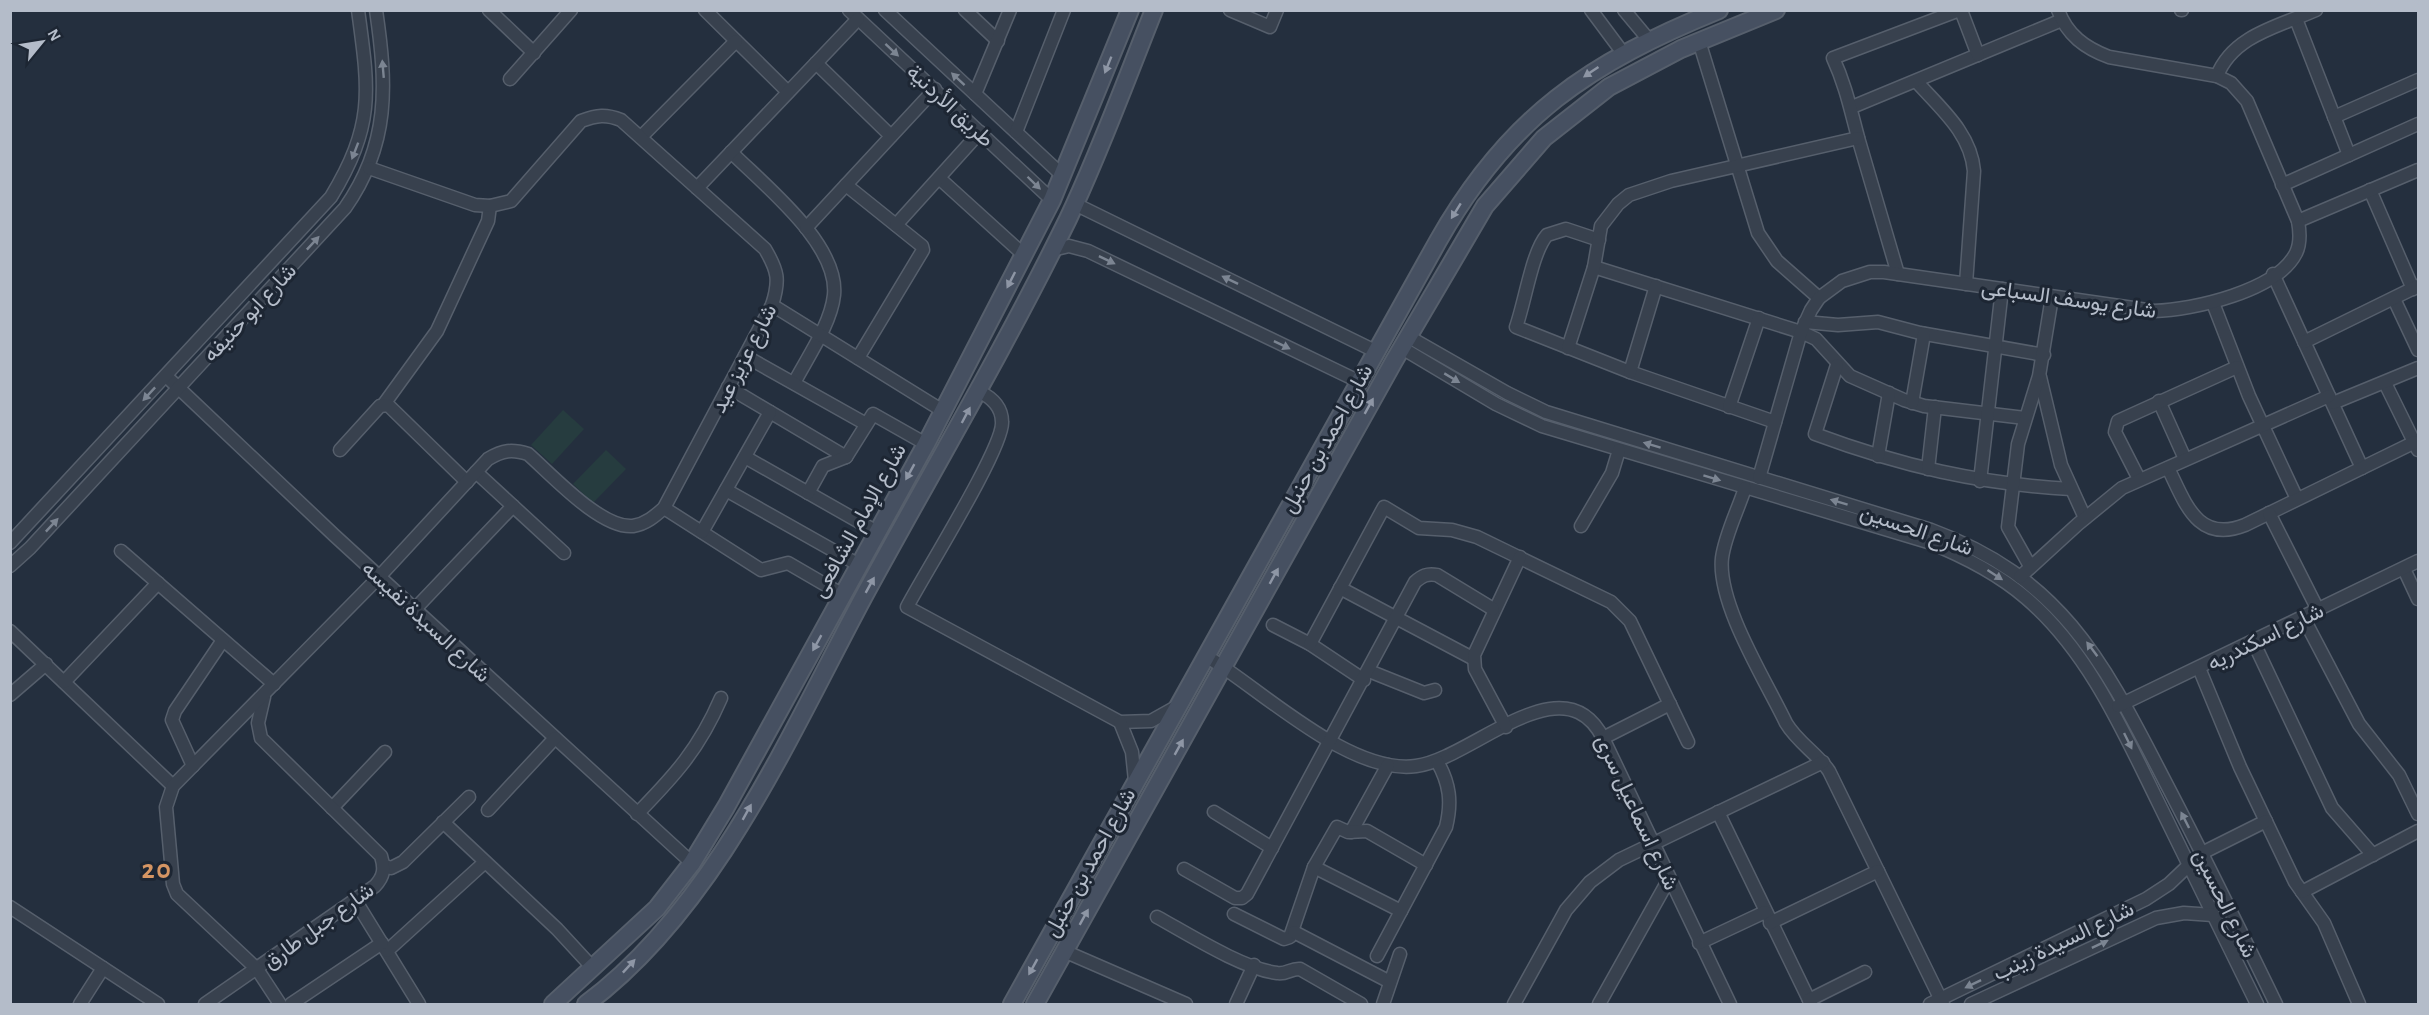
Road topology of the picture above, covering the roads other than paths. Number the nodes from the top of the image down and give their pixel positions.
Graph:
1 (358, 10) edge
2 (376, 10) edge
3 (489, 10) edge
4 (571, 10) edge
5 (705, 10) edge
6 (885, 10) edge
7 (965, 10) edge
8 (1010, 10) edge
9 (1064, 10) edge
10 (1130, 10) edge
11 (1154, 10) edge
12 (1230, 10) edge
13 (1277, 10) edge
14 (1591, 10) edge
15 (1624, 10) edge
16 (1719, 10) edge
17 (1776, 10) edge
18 (2316, 10) edge
19 (2062, 14) edge
20 (853, 15) edge
21 (2296, 19) junction
22 (1649, 40) junction
23 (736, 41) junction
24 (998, 41) junction
25 (1699, 41) junction
26 (534, 53) junction
27 (1623, 53) junction
28 (1978, 55) junction
29 (816, 63) junction
30 (2217, 75) junction
31 (510, 79) dead end
32 (2418, 80) edge
33 (1916, 81) junction
34 (935, 89) junction
35 (788, 92) junction
36 (975, 94) junction
37 (1852, 107) junction
38 (2334, 117) junction
39 (2418, 124) edge
40 (980, 132) junction
41 (1016, 132) junction
42 (891, 136) junction
43 (641, 138) junction
44 (1858, 138) junction
45 (731, 152) junction
46 (2349, 155) junction
47 (1488, 165) junction
48 (1738, 166) junction
49 (369, 168) junction
50 (2418, 170) edge
51 (1063, 176) junction
52 (939, 178) junction
53 (1505, 180) junction
54 (846, 185) junction
55 (2282, 185) junction
56 (697, 188) junction
57 (2370, 190) junction
58 (1052, 200) junction
59 (1075, 204) junction
60 (490, 206) junction
61 (2298, 221) junction
62 (896, 225) junction
63 (806, 228) junction
64 (1599, 240) junction
65 (1052, 250) junction
66 (1024, 255) junction
67 (1594, 267) junction
68 (1898, 274) junction
69 (2273, 274) junction
70 (1966, 284) junction
71 (1656, 286) junction
72 (2416, 288) edge
73 (2002, 289) junction
74 (2052, 297) junction
75 (1820, 298) junction
76 (2394, 299) junction
77 (2213, 303) junction
78 (772, 305) junction
79 (1758, 318) junction
80 (1803, 327) junction
81 (1924, 334) junction
82 (820, 335) junction
83 (2304, 342) junction
84 (1406, 343) junction
85 (1996, 346) junction
86 (1568, 348) junction
87 (2418, 350) edge
88 (1377, 352) junction
89 (2044, 355) junction
90 (745, 356) junction
91 (858, 358) junction
92 (1837, 365) junction
93 (2236, 367) junction
94 (2418, 368) edge
95 (1630, 372) junction
96 (166, 376) junction
97 (2039, 376) junction
98 (1360, 382) junction
99 (794, 383) junction
100 (2385, 383) junction
101 (728, 387) junction
102 (178, 388) junction
103 (978, 391) junction
104 (1889, 393) junction
105 (2331, 399) junction
106 (2159, 401) junction
107 (1912, 403) junction
108 (384, 404) junction
109 (1729, 406) junction
110 (1935, 407) junction
111 (943, 411) junction
112 (770, 412) junction
113 (1987, 413) junction
114 (1560, 417) junction
115 (2025, 418) junction
116 (1775, 422) junction
117 (866, 424) junction
118 (2262, 425) junction
119 (1557, 431) junction
120 (2416, 439) edge
121 (926, 444) junction
122 (340, 450) dead end
123 (1619, 450) junction
124 (1878, 456) junction
125 (745, 457) junction
126 (846, 458) junction
127 (2185, 459) junction
128 (2168, 468) junction
129 (2362, 468) junction
130 (1928, 469) junction
131 (476, 472) junction
132 (1759, 478) junction
133 (2139, 479) junction
134 (1980, 481) junction
135 (467, 482) junction
136 (2013, 486) junction
137 (1745, 488) junction
138 (2071, 489) junction
139 (726, 490) junction
140 (808, 493) junction
141 (2297, 499) junction
142 (513, 506) junction
143 (664, 508) junction
144 (2269, 513) junction
145 (2085, 518) junction
146 (1581, 526) dead end
147 (702, 532) junction
148 (878, 532) junction
149 (1929, 536) junction
150 (10, 543) edge
151 (868, 548) junction
152 (121, 551) dead end
153 (564, 553) dead end
154 (886, 557) junction
155 (1520, 557) junction
156 (2418, 561) edge
157 (860, 565) junction
158 (10, 566) edge
159 (2030, 566) junction
160 (2404, 568) junction
161 (379, 577) junction
162 (2020, 577) junction
163 (158, 583) junction
164 (1340, 588) junction
165 (843, 595) junction
166 (2418, 599) edge
167 (415, 609) junction
168 (1493, 609) junction
169 (2318, 610) junction
170 (2303, 617) junction
171 (1397, 619) junction
172 (1273, 625) dead end
173 (10, 631) edge
174 (223, 640) junction
175 (2253, 642) junction
176 (1310, 644) junction
177 (1206, 656) junction
178 (1474, 659) junction
179 (46, 664) junction
180 (1224, 666) junction
181 (2199, 668) junction
182 (1367, 676) junction
183 (64, 682) junction
184 (270, 689) junction
185 (1435, 690) dead end
186 (10, 695) edge
187 (721, 698) dead end
188 (2125, 703) junction
189 (1670, 704) junction
190 (1178, 707) junction
191 (2111, 709) junction
192 (1120, 722) junction
193 (1506, 727) junction
194 (555, 738) junction
195 (1603, 738) junction
196 (1332, 741) junction
197 (1688, 742) dead end
198 (385, 752) dead end
199 (1437, 761) junction
200 (1823, 762) junction
201 (1388, 765) junction
202 (193, 766) junction
203 (1136, 783) junction
204 (173, 786) junction
205 (469, 797) dead end
206 (332, 808) junction
207 (488, 810) dead end
208 (1214, 812) dead end
209 (1718, 812) junction
210 (637, 814) junction
211 (2418, 814) edge
212 (2266, 821) junction
213 (443, 822) junction
214 (2418, 831) edge
215 (1351, 832) junction
216 (1653, 843) junction
217 (1272, 848) junction
218 (2202, 853) junction
219 (2373, 855) junction
220 (485, 862) junction
221 (692, 863) junction
222 (1425, 865) junction
223 (2189, 865) junction
224 (385, 866) junction
225 (1314, 867) junction
226 (1184, 869) dead end
227 (1878, 871) junction
228 (1669, 879) junction
229 (2302, 892) junction
230 (356, 900) junction
231 (10, 907) edge
232 (1401, 911) junction
233 (1234, 914) dead end
234 (2213, 915) junction
235 (1157, 917) dead end
236 (1767, 917) junction
237 (1294, 932) junction
238 (1699, 943) junction
239 (385, 947) junction
240 (1064, 951) junction
241 (1400, 954) dead end
242 (1377, 956) dead end
243 (1254, 965) junction
244 (592, 967) junction
245 (103, 968) junction
246 (257, 969) junction
247 (1865, 972) dead end
248 (1390, 982) junction
249 (1810, 1002) edge
250 (210, 1003) edge
251 (1724, 1003) edge
252 (1938, 1003) edge
253 (80, 1005) edge
254 (158, 1005) edge
255 (280, 1005) edge
256 (291, 1005) edge
257 (419, 1005) edge
258 (553, 1005) edge
259 (585, 1005) edge
260 (1012, 1005) edge
261 (1035, 1005) edge
262 (1186, 1005) edge
263 (1236, 1005) edge
264 (1360, 1005) edge
265 (1383, 1005) edge
266 (1514, 1005) edge
267 (1599, 1005) edge
268 (1971, 1005) edge
269 (2257, 1005) edge
270 (2276, 1005) edge
271 (2360, 1005) edge

1 -> 96 street, شارع ابو حنيفه
49 -> 2 street, شارع ابو حنيفه
3 - 26 street
4 - 26 street
5 - 23 street
36 -> 6 street, طريق الأردنية
7 - 24 street
8 - 24 street
9 - 41 street
10 -> 51 street, شارع الإمام الشافعى
11 - 59 street, شارع الإمام الشافعى
12 - 13 street
14 - 27 street
15 - 22 street
16 - 22 street, شارع احمد بن حنبل
17 - 25 street, شارع احمد بن حنبل
18 - 21 street
19 - 28 street
19 - 30 street, شارع يوسف السباعى
20 - 29 street
20 -> 34 street, طريق الأردنية
21 - 30 street
21 - 38 street
22 - 27 street, شارع احمد بن حنبل
23 - 35 street
23 - 43 street
24 - 36 street
25 - 48 street
25 - 53 street, شارع احمد بن حنبل
26 - 31 street
27 -> 47 street, شارع احمد بن حنبل
28 - 33 street
28 - 37 street
29 - 35 street
29 - 42 street
30 - 55 street, شارع يوسف السباعى
32 - 38 street
33 - 37 street
33 - 70 street
34 - 40 street, طريق الأردنية
34 - 42 street
35 - 45 street
36 - 41 street, طريق الأردنية
37 - 44 street
38 - 46 street
39 - 46 street
40 - 52 street
40 -> 58 street, طريق الأردنية
41 - 51 street, طريق الأردنية
42 - 54 street
43 - 56 street, شارع عزيز عيد
43 - 60 street, شارع عزيز عيد
44 - 48 street
44 - 68 street
45 - 56 street
45 - 63 street
46 - 55 street
47 - 53 street
47 -> 88 street, شارع احمد بن حنبل
48 - 64 street
48 - 75 street
49 - 60 street
102 -> 49 street, شارع ابو حنيفه
50 - 57 street
51 - 58 street, شارع الإمام الشافعى
52 - 62 street
52 - 66 street
53 - 84 street, شارع احمد بن حنبل
54 - 62 street
54 - 63 street
55 - 61 street, شارع يوسف السباعى
56 - 78 street, شارع عزيز عيد
57 - 61 street
57 - 72 street
58 - 66 street, شارع الإمام الشافعى
59 - 65 street, شارع الإمام الشافعى
88 -> 59 street
60 - 108 street
61 - 69 street, شارع يوسف السباعى
62 - 91 street
63 - 82 street
64 - 67 street
64 - 86 street
65 -> 98 street
65 - 103 street, شارع الإمام الشافعى
66 -> 111 street, شارع الإمام الشافعى
67 - 71 street
67 - 86 street
68 - 70 street, شارع يوسف السباعى
68 - 75 street, شارع يوسف السباعى
69 - 77 street, شارع يوسف السباعى
69 - 83 street
70 - 73 street, شارع يوسف السباعى
71 - 79 street
71 - 95 street
72 - 76 street
73 - 74 street, شارع يوسف السباعى
73 - 85 street
74 - 77 street, شارع يوسف السباعى
74 - 89 street
75 - 80 street, شارع يوسف السباعى
76 - 83 street
76 - 87 street
77 - 93 street
78 - 82 street
78 - 90 street, شارع عزيز عيد
79 - 80 street
79 - 109 street
80 - 81 street
80 - 92 street
80 - 116 street, شارع يوسف السباعى
81 - 85 street
81 - 107 street
82 - 91 street
82 - 99 street
83 - 105 street
84 - 114 street, شارع الحسين
84 -> 119 street, شارع الحسين
180 -> 84 street, شارع احمد بن حنبل
85 - 89 street
85 - 113 street
86 - 95 street
88 - 98 street, شارع احمد بن حنبل
89 - 97 street
90 - 99 street
90 - 101 street, شارع عزيز عيد
91 - 111 street
92 - 104 street
92 - 124 street
93 - 106 street
93 - 118 street
94 - 100 street
95 - 109 street
96 - 102 street, شارع السيدة نفيسه
96 -> 150 street, شارع ابو حنيفه
97 - 115 street
97 - 138 street
98 - 177 street, شارع احمد بن حنبل
99 - 117 street
100 - 105 street
100 - 120 street
101 - 112 street
101 - 143 street, شارع عزيز عيد
158 -> 102 street, شارع ابو حنيفه
102 - 161 street, شارع السيدة نفيسه
154 -> 103 street, شارع الإمام الشافعى
103 - 192 street
104 - 107 street
104 - 124 street
105 - 118 street
105 - 129 street
106 - 127 street
106 - 133 street
107 - 110 street
108 - 122 street
108 - 135 street
109 - 116 street
110 - 113 street
110 - 130 street
111 - 121 street, شارع الإمام الشافعى
112 - 125 street
112 - 126 street
113 - 115 street
113 - 134 street
114 - 119 street
132 -> 114 street, شارع الحسين
115 - 136 street
116 - 132 street, شارع يوسف السباعى
117 - 121 street
117 - 126 street
118 - 127 street
118 - 141 street
119 - 123 street, شارع الحسين
120 - 129 street
121 -> 148 street, شارع الإمام الشافعى
123 -> 137 street, شارع الحسين
123 - 146 street
124 - 130 street
125 - 139 street
125 - 140 street
126 - 140 street
127 - 128 street
128 - 133 street
128 - 144 street
129 - 141 street
130 - 134 street
131 - 135 street, شارع عزيز عيد
131 - 142 street
131 - 143 street, شارع عزيز عيد
149 -> 132 street, شارع الحسين
133 - 145 street
134 - 136 street
135 - 161 street, شارع عزيز عيد
136 - 138 street
136 - 159 street
137 - 149 street, شارع الحسين
137 - 200 street
138 - 145 street
139 - 147 street
139 - 157 street
140 - 148 street
141 - 144 street
142 - 153 street
142 - 167 street
143 - 147 street
144 - 169 street
145 - 159 street
147 - 165 street
148 - 151 street, شارع الإمام الشافعى
149 - 162 street, شارع الحسين
149 -> 191 street, شارع الحسين
151 - 154 street
151 - 157 street, شارع الإمام الشافعى
152 - 163 street
259 -> 154 street, شارع الإمام الشافعى
155 - 164 street
155 - 168 street
155 - 189 street
156 - 160 street, شارع اسكندريه
157 - 165 street, شارع الإمام الشافعى
159 - 162 street
160 - 166 street
160 - 169 street, شارع اسكندريه
161 - 167 street, شارع السيدة نفيسه
161 - 184 street, شارع عزيز عيد
188 -> 162 street, شارع الحسين
163 - 174 street
163 - 183 street
164 - 171 street
164 - 176 street
165 -> 221 street, شارع الإمام الشافعى
167 - 194 street, شارع السيدة نفيسه
168 - 171 street
168 - 178 street
169 - 170 street, شارع اسكندريه
170 - 175 street, شارع اسكندريه
170 - 211 street
171 - 178 street
171 - 182 street
172 - 176 street
173 - 179 street
174 - 184 street
174 - 202 street
175 - 181 street, شارع اسكندريه
175 - 219 street
176 - 182 street
177 - 180 street, شارع اسماعيل سرى
177 - 190 street, شارع احمد بن حنبل
178 - 193 street
179 - 183 street
179 - 186 street
180 - 196 street, شارع اسماعيل سرى
240 -> 180 street, شارع احمد بن حنبل
181 - 188 street, شارع اسكندريه
181 - 212 street
182 - 185 street
182 - 196 street
183 - 204 street
184 - 202 street, شارع عزيز عيد
184 - 206 street, شارع جبل طارق
187 - 210 street
188 - 191 street, شارع اسكندريه
218 -> 188 street, شارع الحسين
189 - 195 street
189 - 197 street
190 - 192 street
190 - 203 street, شارع احمد بن حنبل
191 -> 223 street, شارع الحسين
192 - 203 street
193 - 195 street, شارع اسماعيل سرى
193 - 199 street, شارع اسماعيل سرى
194 - 207 street
194 - 210 street, شارع السيدة نفيسه
195 - 216 street, شارع اسماعيل سرى
196 - 201 street, شارع اسماعيل سرى
196 - 217 street
198 - 206 street
199 - 201 street, شارع اسماعيل سرى
199 - 222 street
200 - 209 street
200 - 227 street
201 - 215 street
202 - 204 street, شارع عزيز عيد
203 -> 260 street, شارع احمد بن حنبل
204 - 246 street
205 - 213 street
206 - 224 street, شارع جبل طارق
208 - 217 street
209 - 216 street
209 - 236 street
210 - 221 street, شارع السيدة نفيسه
212 - 218 street
212 - 229 street
213 - 220 street
213 - 224 street
214 - 219 street
215 - 222 street
215 - 225 street
216 - 228 street, شارع اسماعيل سرى
216 - 266 street
217 - 226 street
218 - 270 street, شارع الحسين
219 - 229 street
220 - 239 street
220 - 244 street
221 - 244 street, شارع الإمام الشافعى
222 - 232 street
223 - 234 street, شارع الحسين
223 -> 252 street, شارع السيدة زينب
224 - 230 street, شارع جبل طارق
225 - 232 street
225 - 237 street
227 - 236 street
227 - 252 street
228 - 238 street, شارع اسماعيل سرى
228 - 267 street
229 - 271 street
230 - 239 street
230 - 246 street, شارع جبل طارق
231 - 245 street
232 - 242 street
233 - 237 street
268 -> 234 street, شارع السيدة زينب
234 - 269 street, شارع الحسين
235 - 243 street
236 - 238 street
236 - 249 street
237 - 248 street
238 - 251 street, شارع اسماعيل سرى
239 - 256 street
239 - 257 street
240 - 261 street, شارع احمد بن حنبل
240 - 262 street
241 - 248 street
243 - 263 street
243 - 264 street
244 - 258 street, شارع الإمام الشافعى
245 - 253 street
245 - 254 street
246 - 250 street, شارع جبل طارق
246 - 255 street
247 - 249 street
248 - 265 street

